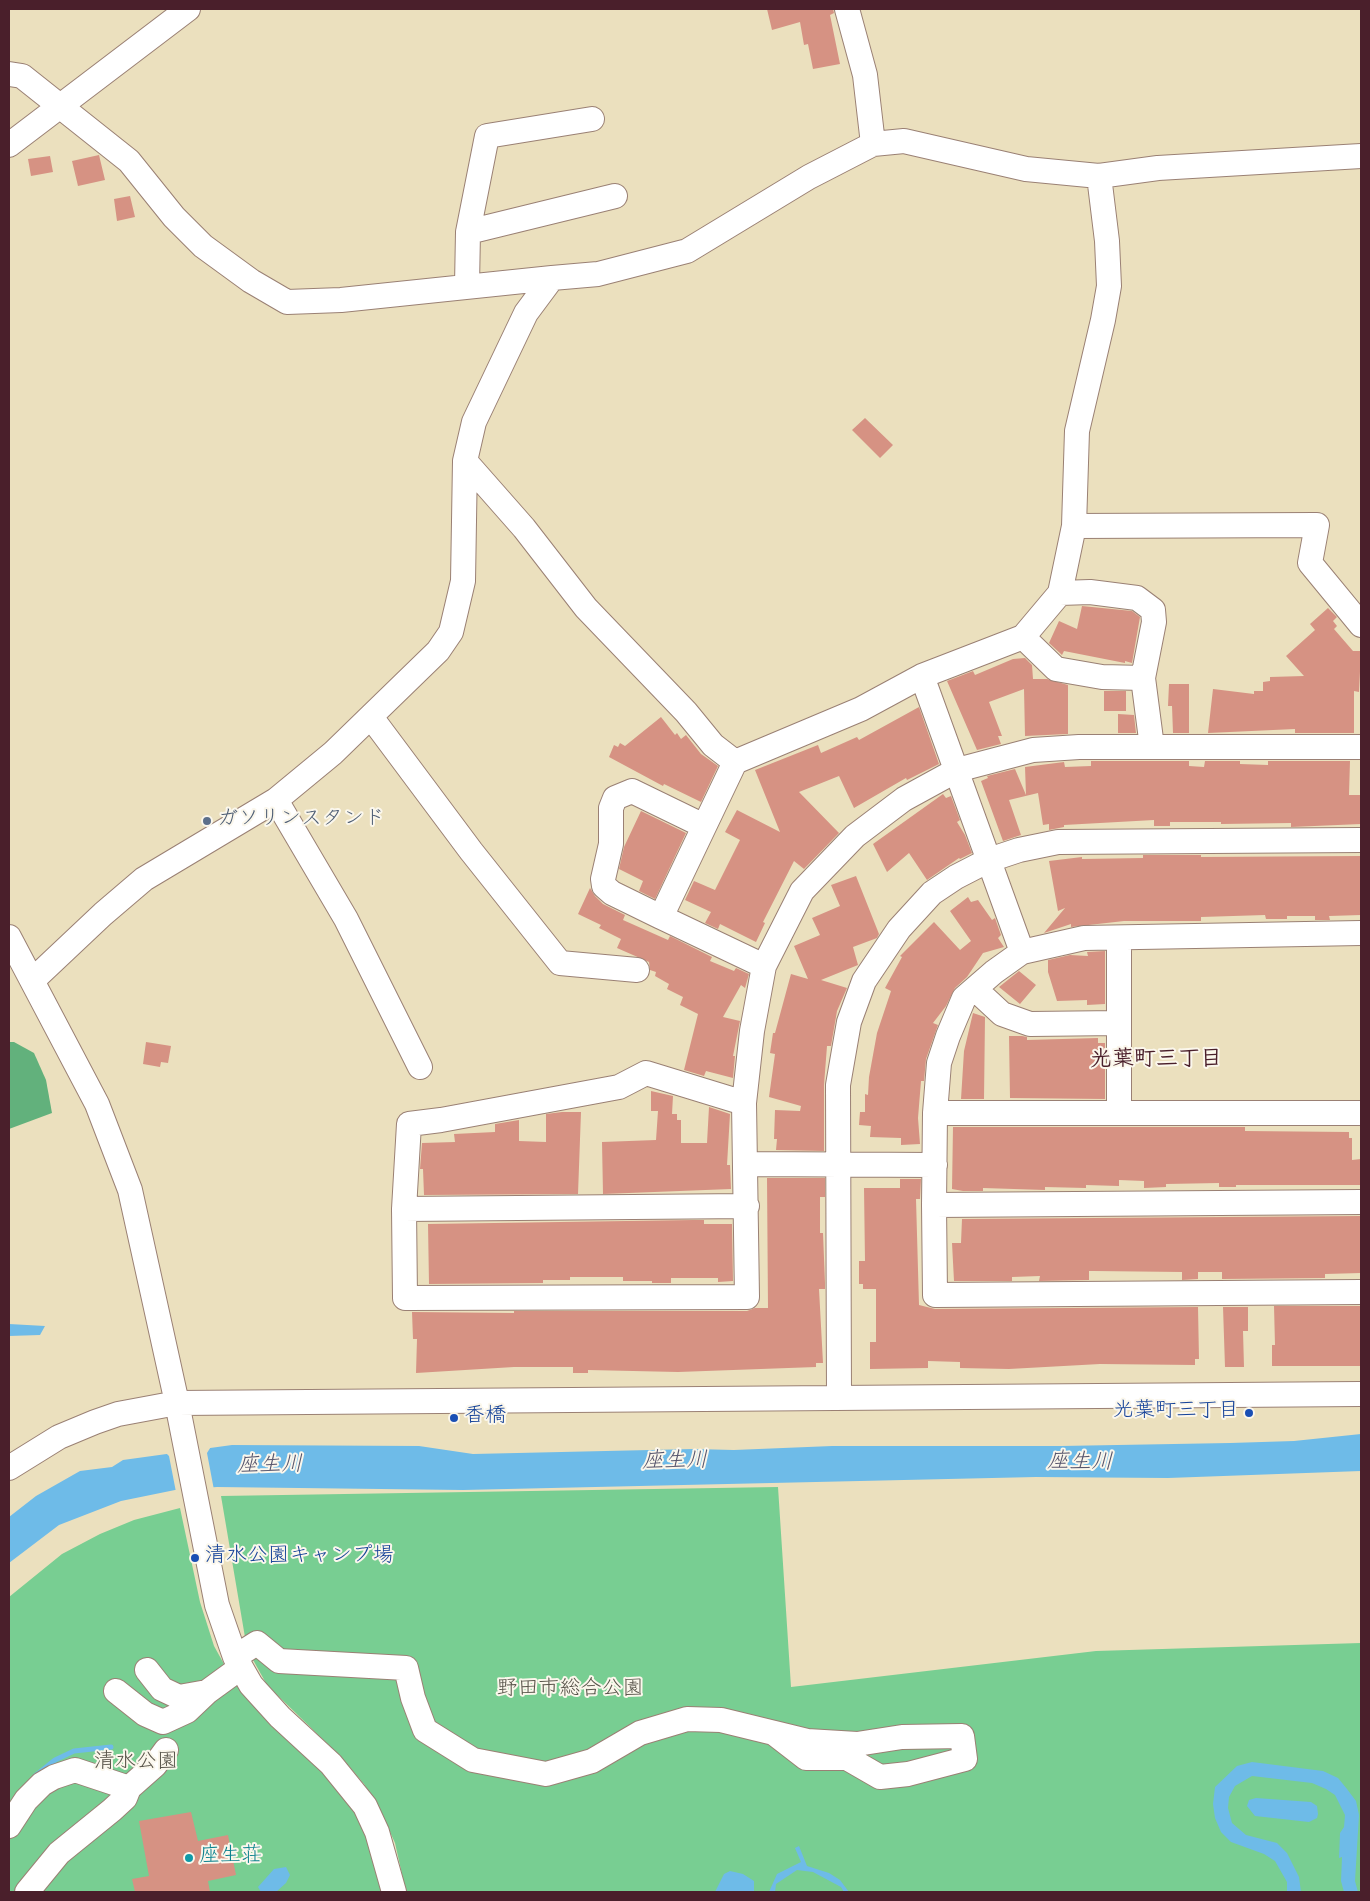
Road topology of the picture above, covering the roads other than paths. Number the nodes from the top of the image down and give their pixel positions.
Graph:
1 (188, 9) edge
2 (847, 9) edge
3 (9, 74) edge
4 (60, 105) junction
5 (592, 119) dead end
6 (873, 144) junction
7 (9, 145) edge
8 (1361, 156) edge
9 (1099, 176) junction
10 (615, 196) dead end
11 (468, 232) junction
12 (552, 278) junction
13 (467, 285) junction
14 (465, 461) junction
15 (1074, 526) junction
16 (1060, 592) junction
17 (1361, 625) edge
18 (1022, 637) junction
19 (922, 676) junction
20 (1143, 678) junction
21 (371, 717) junction
22 (1152, 747) junction
23 (1361, 747) edge
24 (735, 762) junction
25 (957, 770) junction
26 (276, 800) junction
27 (704, 826) junction
28 (1361, 840) edge
29 (989, 860) junction
30 (661, 917) junction
31 (1361, 933) edge
32 (9, 937) edge
33 (1119, 938) junction
34 (1022, 952) junction
35 (764, 966) junction
36 (637, 970) dead end
37 (33, 980) junction
38 (975, 989) junction
39 (1118, 1023) junction
40 (420, 1067) dead end
41 (744, 1102) junction
42 (935, 1112) junction
43 (1361, 1112) edge
44 (1119, 1113) junction
45 (747, 1164) junction
46 (839, 1164) junction
47 (935, 1165) junction
48 (1361, 1202) edge
49 (934, 1205) junction
50 (747, 1206) junction
51 (404, 1209) junction
52 (1361, 1292) edge
53 (1361, 1394) edge
54 (839, 1398) junction
55 (177, 1403) junction
56 (9, 1468) edge
57 (238, 1662) junction
58 (147, 1670) dead end
59 (116, 1690) dead end
60 (207, 1692) junction
61 (775, 1734) junction
62 (166, 1750) dead end
63 (129, 1788) junction
64 (9, 1826) edge
65 (27, 1892) edge
66 (394, 1892) edge

1 - 4 street
2 - 6 street
3 - 4 street
4 - 7 street
4 - 13 street
5 - 11 street
6 - 9 street
6 - 12 street
8 - 9 street
9 - 15 street
10 - 11 street
11 - 13 street
12 - 13 street
12 - 14 street
14 - 21 street
14 - 24 street
15 - 16 street
15 - 17 street
16 - 18 street
16 - 20 street
18 - 19 street
18 - 20 street
19 - 24 street
19 - 25 street
20 - 22 street
21 - 26 street
21 - 36 street
22 - 23 street
22 - 25 street
24 - 27 street
25 - 29 street
25 - 35 street
26 - 37 street
26 - 40 street
27 - 30 street
27 - 30 street
28 - 29 street
29 - 34 street
29 - 46 street
30 - 35 street
31 - 33 street
32 - 37 street
33 - 34 street
33 - 39 street
34 - 38 street
35 - 41 street
37 - 55 street
38 - 39 street
38 - 42 street
39 - 44 street
41 - 45 street
41 - 51 street
42 - 44 street
42 - 47 street
43 - 44 street
45 - 46 street
45 - 50 street
46 - 47 street
46 - 54 street
47 - 49 street
48 - 49 street
49 - 52 street
50 - 51 street
50 - 51 street
53 - 54 street
54 - 55 street
55 - 56 street
55 - 57 street
57 - 60 street
57 - 61 street
57 - 66 street
58 - 60 street
59 - 60 street
61 - 61 street
62 - 63 street
63 - 64 street
63 - 65 street

